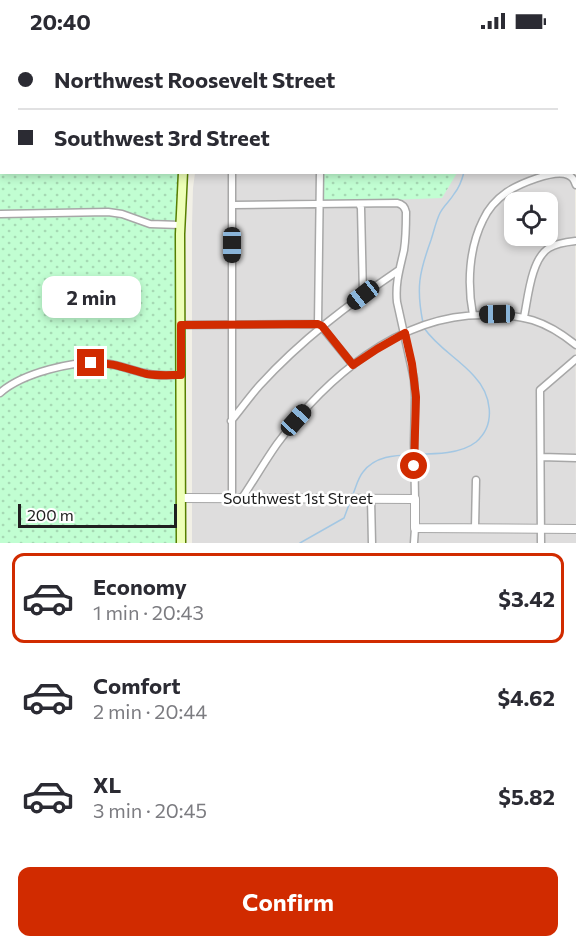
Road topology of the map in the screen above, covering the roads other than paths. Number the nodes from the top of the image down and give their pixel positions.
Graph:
1 (183, 174) edge
2 (232, 174) edge
3 (320, 174) edge
4 (558, 174) edge
5 (566, 174) edge
6 (576, 185) edge
7 (320, 204) junction
8 (358, 204) junction
9 (233, 205) junction
10 (0, 214) edge
11 (180, 225) junction
12 (576, 241) edge
13 (399, 270) junction
14 (363, 295) junction
15 (473, 315) junction
16 (524, 317) junction
17 (181, 325) junction
18 (232, 325) junction
19 (320, 325) junction
20 (405, 333) junction
21 (576, 345) edge
22 (576, 359) edge
23 (353, 365) junction
24 (181, 375) junction
25 (0, 393) edge
26 (231, 421) junction
27 (541, 457) junction
28 (576, 458) edge
29 (476, 480) dead end
30 (181, 498) junction
31 (232, 498) junction
32 (242, 498) junction
33 (371, 499) junction
34 (415, 499) junction
35 (415, 528) junction
36 (475, 528) junction
37 (541, 529) junction
38 (576, 529) edge
39 (181, 543) edge
40 (372, 543) edge
41 (414, 543) edge
42 (541, 543) edge

1 - 11 main road
2 - 9 street
3 - 7 street
4 - 15 street
5 - 6 street
7 - 8 street
7 - 9 street
7 - 19 street
8 - 13 street
8 - 14 street
9 - 18 street
10 - 11 street
11 - 17 main road
12 - 16 street
13 - 14 street
13 - 20 street
14 - 19 street
15 - 16 street
15 - 20 street
16 - 21 street
17 - 18 street
17 - 24 main road
18 - 19 street
18 - 26 street
19 - 23 street
19 - 26 street
20 - 23 street
20 - 34 street
22 - 27 street
23 - 32 street
24 - 25 street
24 - 30 main road
26 - 31 street
27 - 28 street
27 - 37 street
29 - 36 street
30 - 31 street, Southwest 1st Street
30 - 39 main road
31 - 32 street, Southwest 1st Street
32 - 33 street, Southwest 1st Street
33 - 34 street, Southwest 1st Street
33 - 40 street
34 - 35 street
35 - 36 street
35 - 41 street
36 - 37 street
37 - 38 street
37 - 42 street

